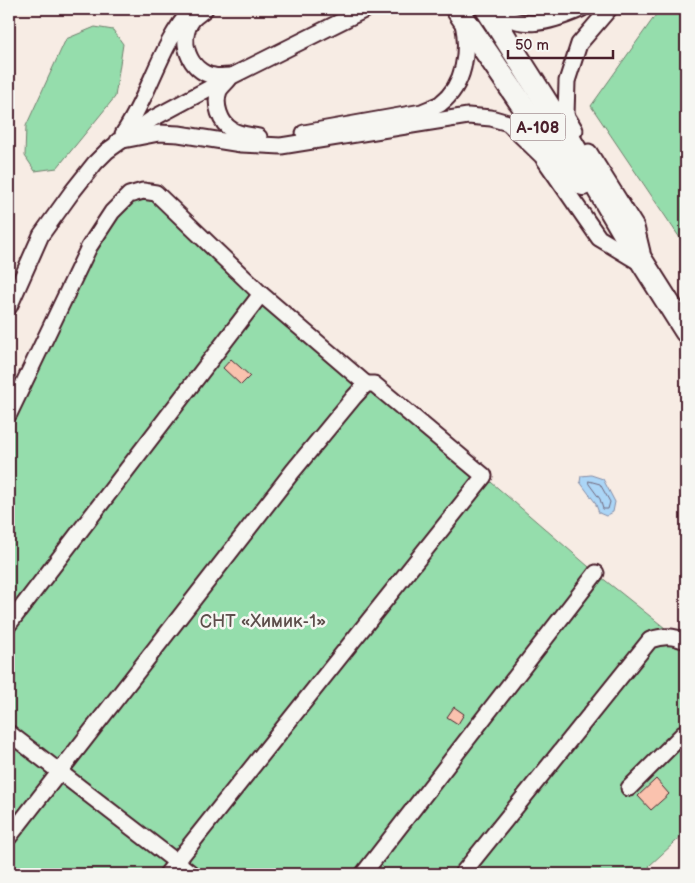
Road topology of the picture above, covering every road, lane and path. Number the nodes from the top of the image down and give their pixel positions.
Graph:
1 (192, 9) edge
2 (205, 9) edge
3 (366, 9) edge
4 (487, 9) edge
5 (492, 9) edge
6 (581, 9) edge
7 (610, 9) edge
8 (459, 11) edge
9 (232, 76) junction
10 (118, 141) junction
11 (624, 233) junction
12 (645, 266) junction
13 (261, 294) junction
14 (9, 307) edge
15 (686, 331) edge
16 (366, 384) junction
17 (9, 414) edge
18 (596, 573) dead end
19 (9, 624) edge
20 (686, 641) edge
21 (686, 731) edge
22 (9, 733) edge
23 (60, 771) junction
24 (629, 788) dead end
25 (9, 837) edge
26 (176, 862) junction
27 (167, 874) edge
28 (192, 874) edge
29 (362, 874) edge
30 (462, 874) edge

1 - 10 street
2 - 9 street
3 - 9 street
4 - 11 highway, А-108
5 - 6 street
7 - 12 street
8 - 9 street
8 - 11 highway, А-108 / А-108
9 - 10 street
10 - 12 street
10 - 14 street
11 - 12 highway, А-108
12 - 15 highway, А-108
13 - 16 street
13 - 17 street
13 - 19 street
16 - 23 street
16 - 26 street
18 - 29 street
20 - 30 street
21 - 24 street
22 - 23 street
23 - 25 street
23 - 26 street
26 - 27 street
26 - 28 street

